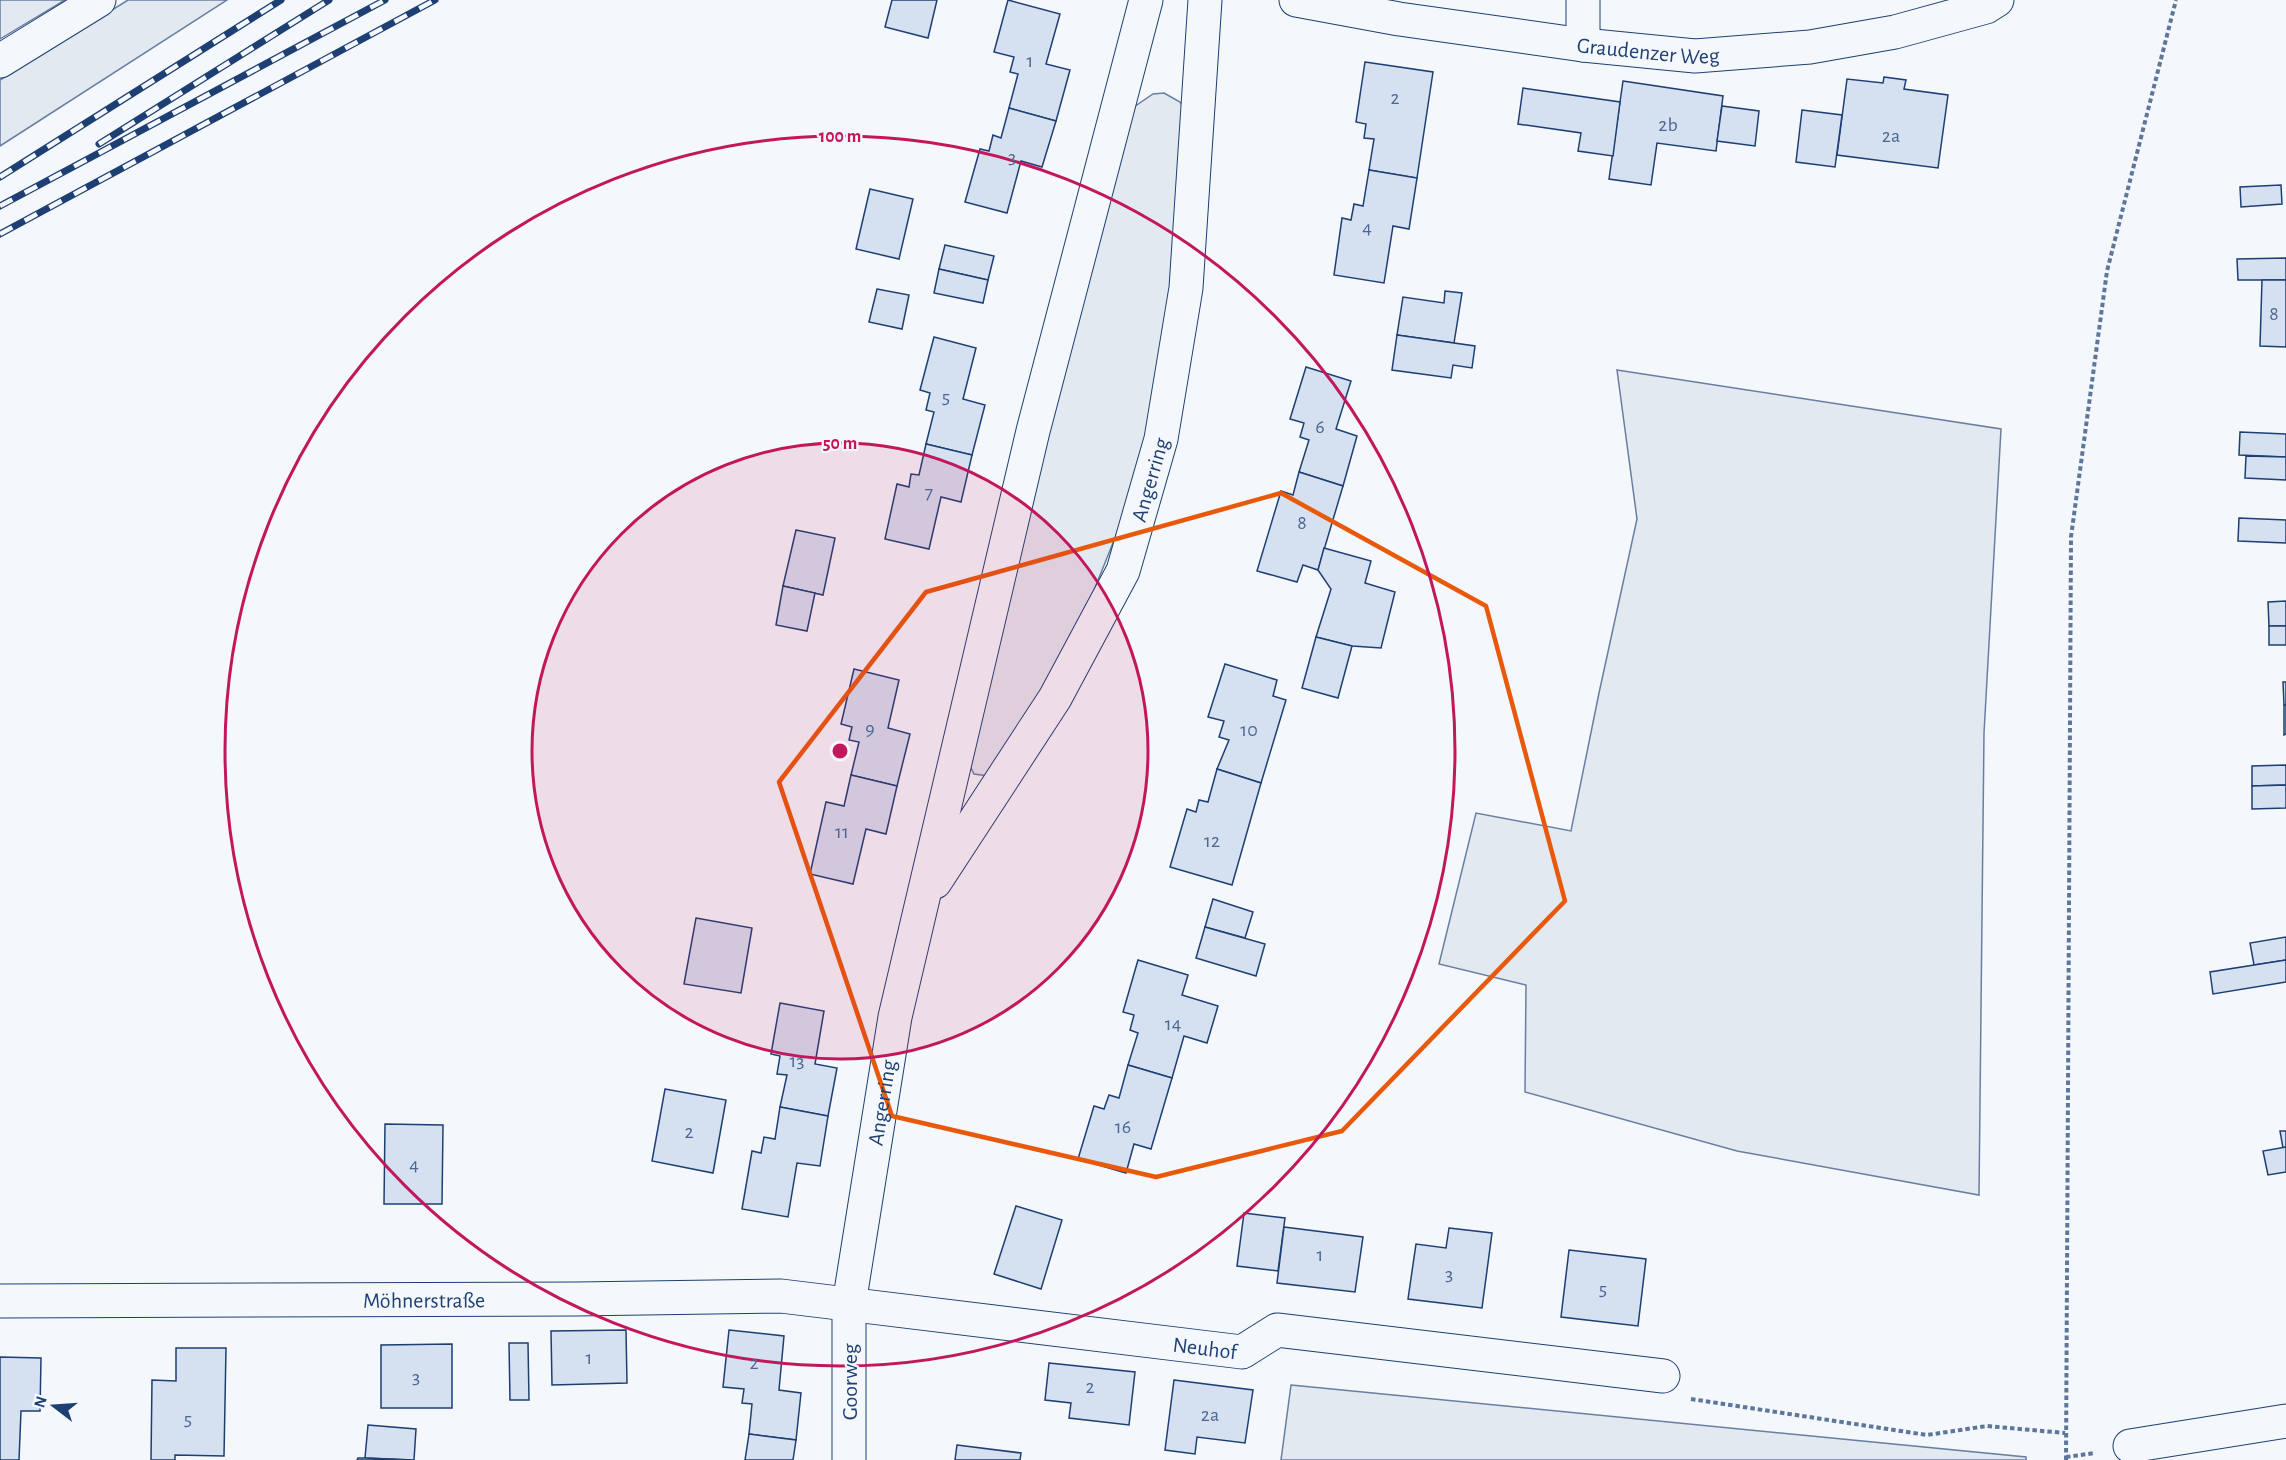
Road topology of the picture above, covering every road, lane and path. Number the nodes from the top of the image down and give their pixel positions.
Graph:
1 (99, 0) edge
2 (1146, 0) edge
3 (1205, 0) edge
4 (1296, 0) edge
5 (1583, 0) edge
6 (1997, 0) edge
7 (2176, 0) edge
8 (1583, 45) junction
9 (0, 61) edge
10 (921, 904) junction
11 (0, 1301) edge
12 (849, 1304) junction
13 (1663, 1376) joint
14 (2286, 1421) edge
15 (2065, 1433) junction
16 (2130, 1446) dead end
17 (849, 1460) edge
18 (2066, 1460) edge

1 - 9 street
2 - 10 street, Angerring
3 - 10 street, Angerring
4 - 8 street, Graudenzer Weg
5 - 8 street
6 - 8 street, Graudenzer Weg
7 - 15 path
10 - 12 street, Angerring
11 - 12 street, Möhnerstraße
12 - 13 street, Neuhof
12 - 17 street, Goorweg
13 - 15 path
14 - 16 street
15 - 18 path

